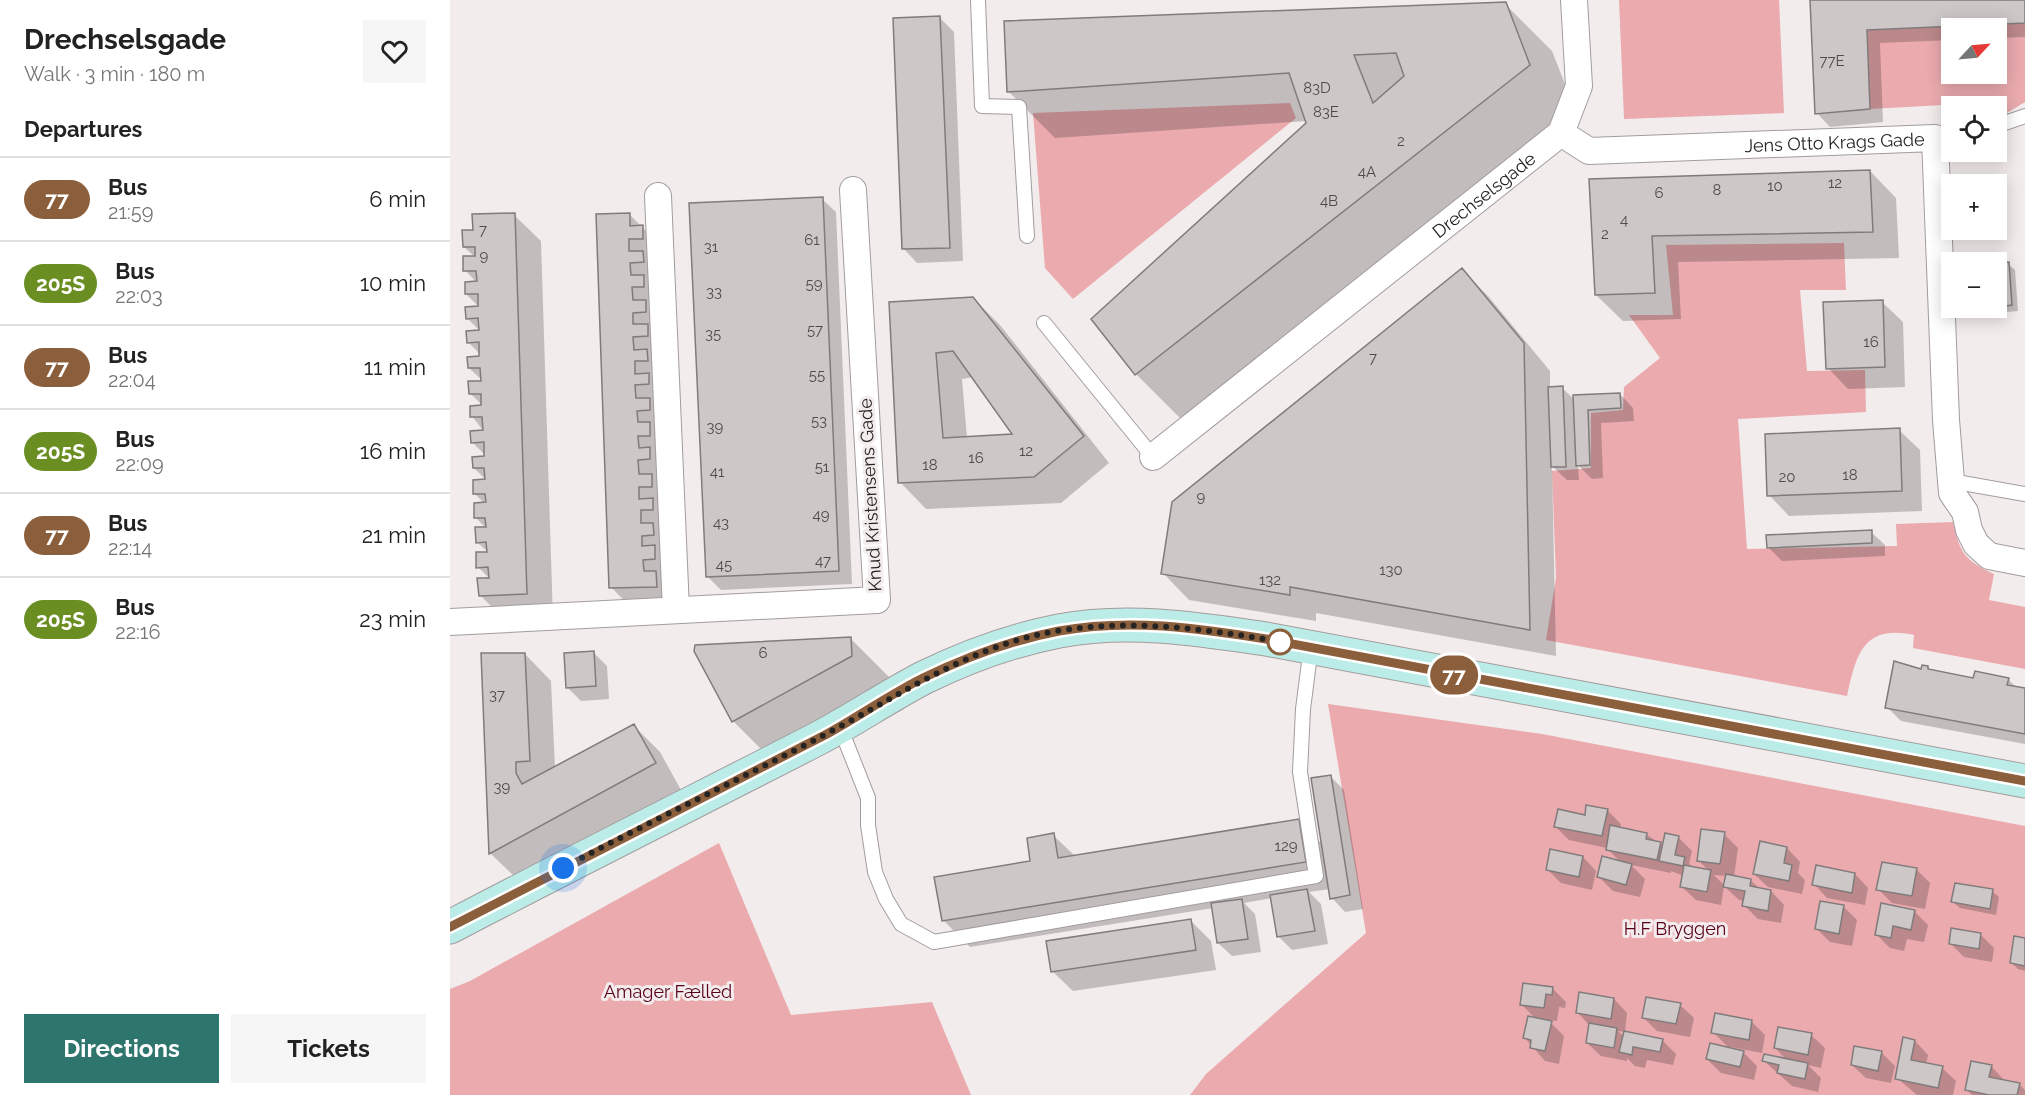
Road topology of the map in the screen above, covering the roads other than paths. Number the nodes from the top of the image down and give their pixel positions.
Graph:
1 (978, 0) edge
2 (1574, 0) edge
3 (2025, 116) edge
4 (2007, 122) edge
5 (1561, 133) junction
6 (1941, 137) edge
7 (1943, 162) edge
8 (853, 190) dead end
9 (658, 196) dead end
10 (1027, 237) dead end
11 (1044, 323) dead end
12 (1153, 457) joint
13 (1951, 481) junction
14 (2025, 494) edge
15 (2025, 563) edge
16 (676, 610) junction
17 (450, 622) edge
18 (1311, 647) junction
19 (840, 727) junction
20 (2025, 781) edge
21 (450, 927) edge

1 - 10 lane
2 - 5 street
3 - 4 lane
5 - 6 street, Jens Otto Krags Gade
5 - 12 street, Drechselsgade
7 - 13 street, Jens Otto Krags Gade
8 - 16 street, Knud Kristensens Gade
9 - 16 street
11 - 12 lane, Drechselsgade
13 - 14 lane
13 - 15 street, Jens Otto Krags Gade
16 - 17 street, Knud Kristensens Gade
18 - 19 street
18 - 19 lane
18 - 20 street
19 - 21 street

